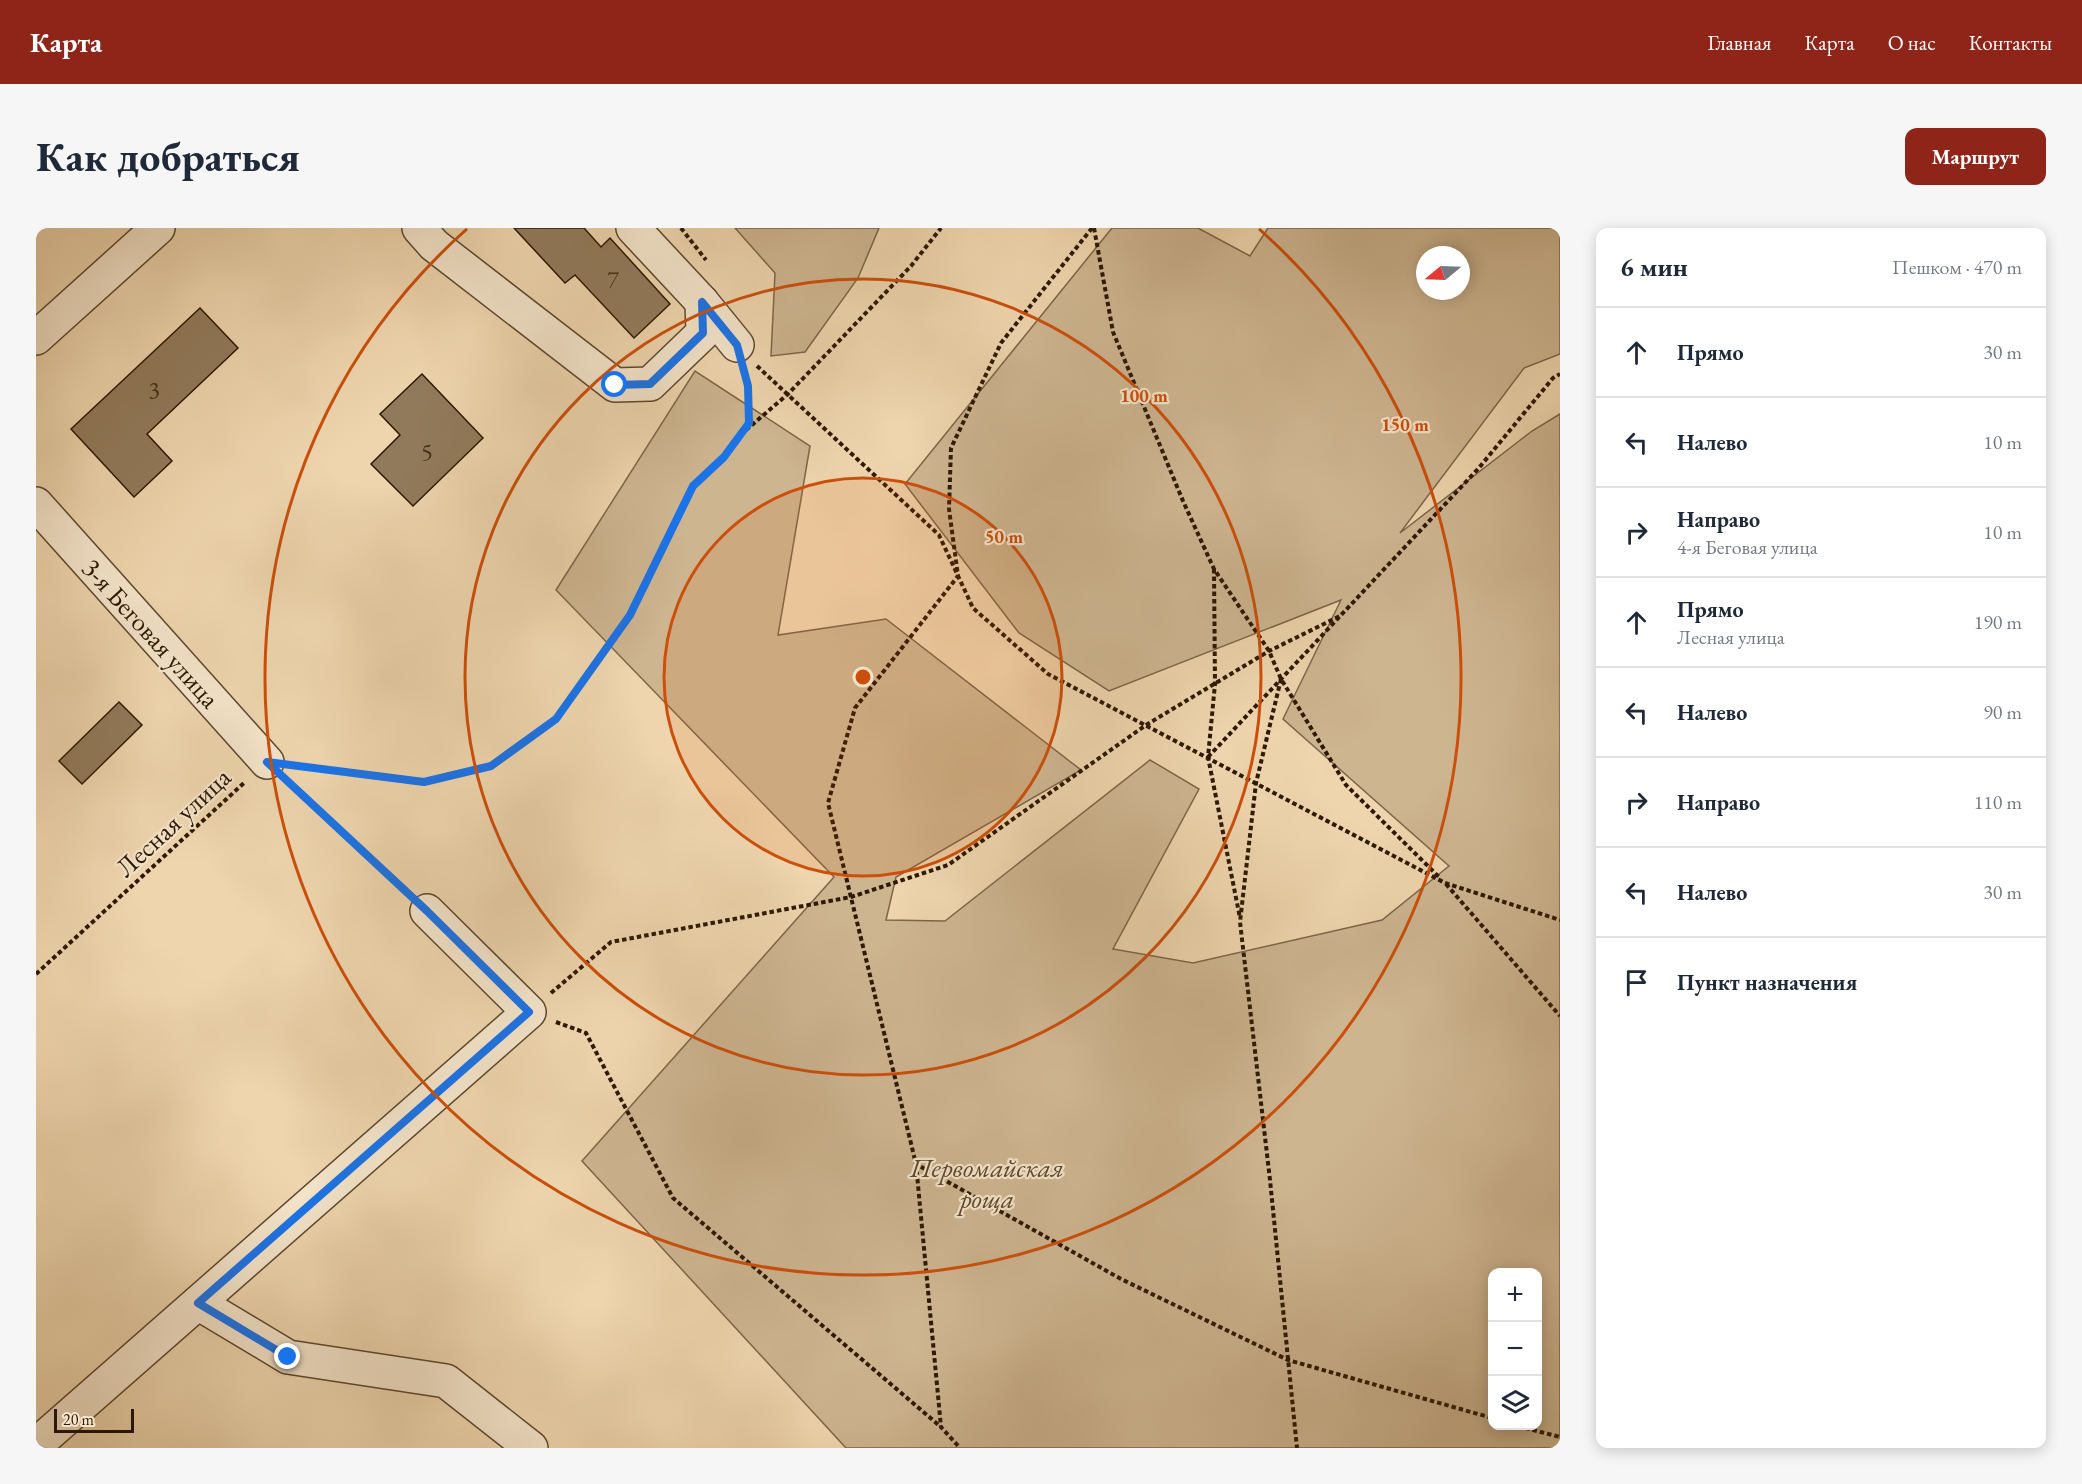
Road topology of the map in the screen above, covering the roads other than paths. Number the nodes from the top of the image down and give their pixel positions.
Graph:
1 (158, 228) edge
2 (419, 228) edge
3 (633, 228) edge
4 (702, 302) junction
5 (36, 338) edge
6 (737, 345) road end
7 (36, 504) edge
8 (267, 762) road end
9 (427, 911) road end
10 (198, 1303) junction
11 (36, 1445) edge
12 (531, 1448) edge

1 - 5 street
2 - 4 street
3 - 4 street
4 - 6 street
7 - 8 street, 3-я Беговая улица
9 - 10 street
10 - 11 street
10 - 12 street

